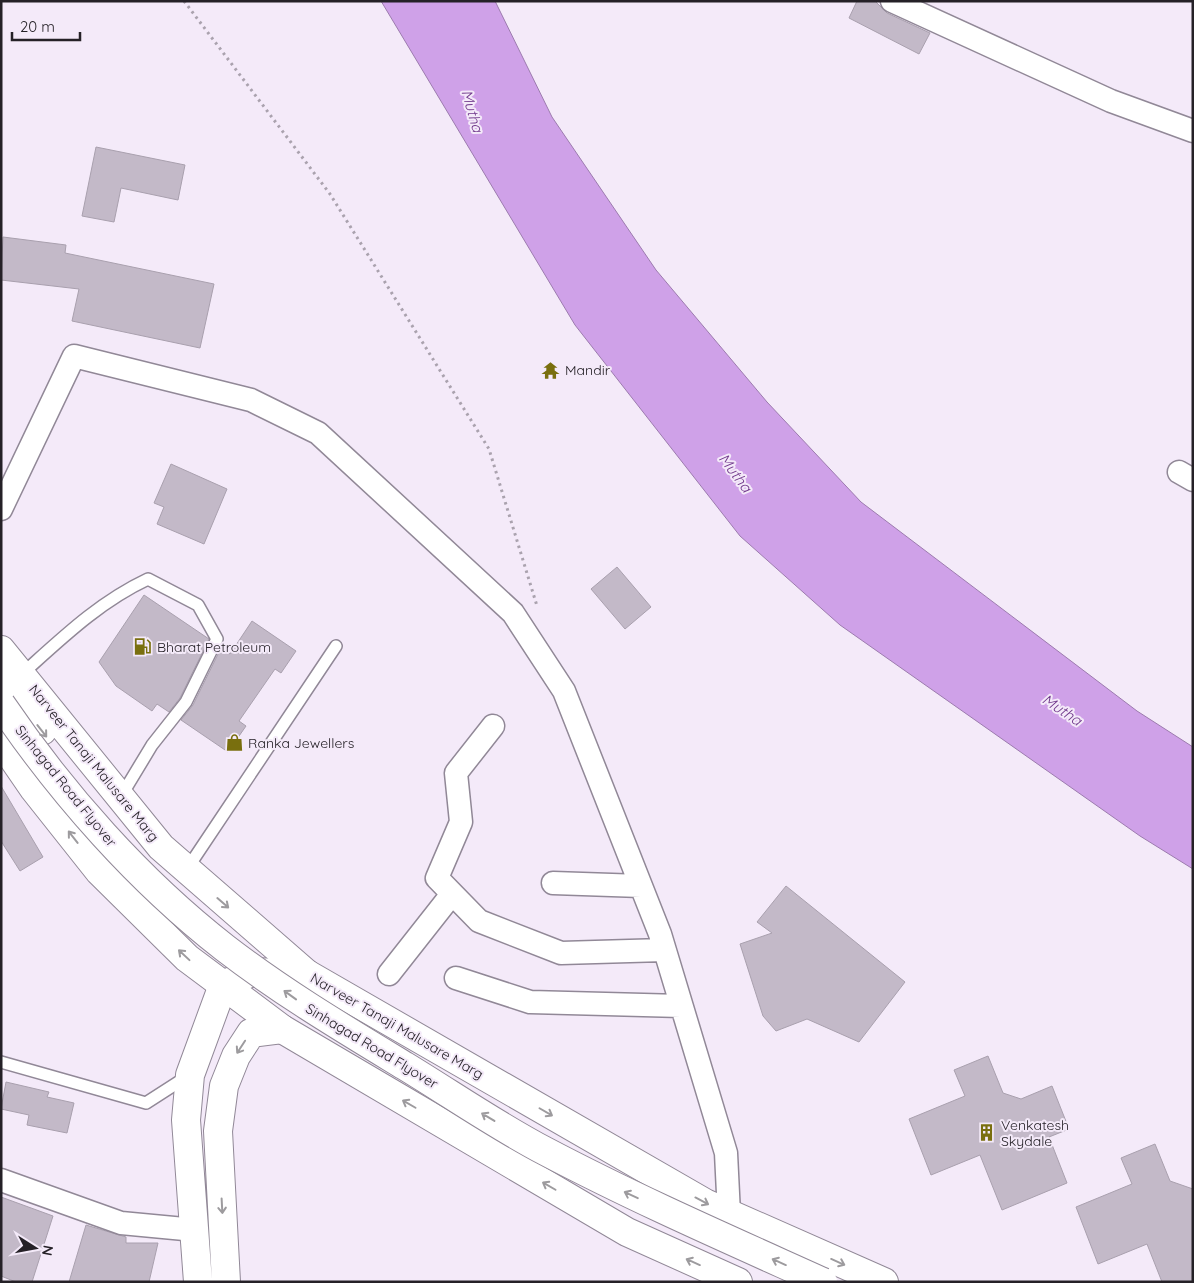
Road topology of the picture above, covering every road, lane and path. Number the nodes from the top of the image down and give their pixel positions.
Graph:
1 (184, 1) edge
2 (892, 1) edge
3 (1193, 131) edge
4 (1, 509) edge
5 (538, 607) dead end
6 (336, 646) dead end
7 (1, 650) edge
8 (12, 676) edge
9 (1, 704) edge
10 (493, 726) dead end
11 (1, 741) edge
12 (120, 799) junction
13 (161, 846) junction
14 (186, 870) junction
15 (553, 883) dead end
16 (641, 886) junction
17 (452, 894) junction
18 (664, 950) junction
19 (306, 974) junction
20 (389, 974) dead end
21 (456, 978) dead end
22 (223, 985) junction
23 (681, 1006) junction
24 (282, 1029) junction
25 (1, 1062) edge
26 (190, 1075) junction
27 (1, 1180) edge
28 (729, 1214) junction
29 (195, 1230) junction
30 (198, 1282) edge
31 (226, 1282) edge
32 (738, 1282) edge
33 (823, 1282) edge
34 (884, 1282) edge

1 - 5 path
2 - 3 street
4 - 16 street
6 - 14 lane
7 - 8 main road, Narveer Tanaji Malusare Marg
8 - 12 main road, Narveer Tanaji Malusare Marg
8 - 12 lane
8 -> 13 main road, Sinhagad Road Flyover
33 -> 9 main road, Sinhagad Road Flyover, bridge
10 - 17 street
22 -> 11 main road
12 - 13 main road, Narveer Tanaji Malusare Marg
13 - 14 main road, Narveer Tanaji Malusare Marg
14 -> 19 main road, Narveer Tanaji Malusare Marg
15 - 16 street
16 - 18 street
17 - 18 street
17 - 20 street
18 - 23 street
19 - 22 main road
19 -> 28 main road, Narveer Tanaji Malusare Marg
21 - 23 street
22 - 24 main road
22 - 26 main road
23 - 28 street
24 -> 31 main road
32 -> 24 main road
25 - 26 lane
26 - 29 main road
27 - 29 street
28 -> 34 main road, Narveer Tanaji Malusare Marg
29 - 30 main road

